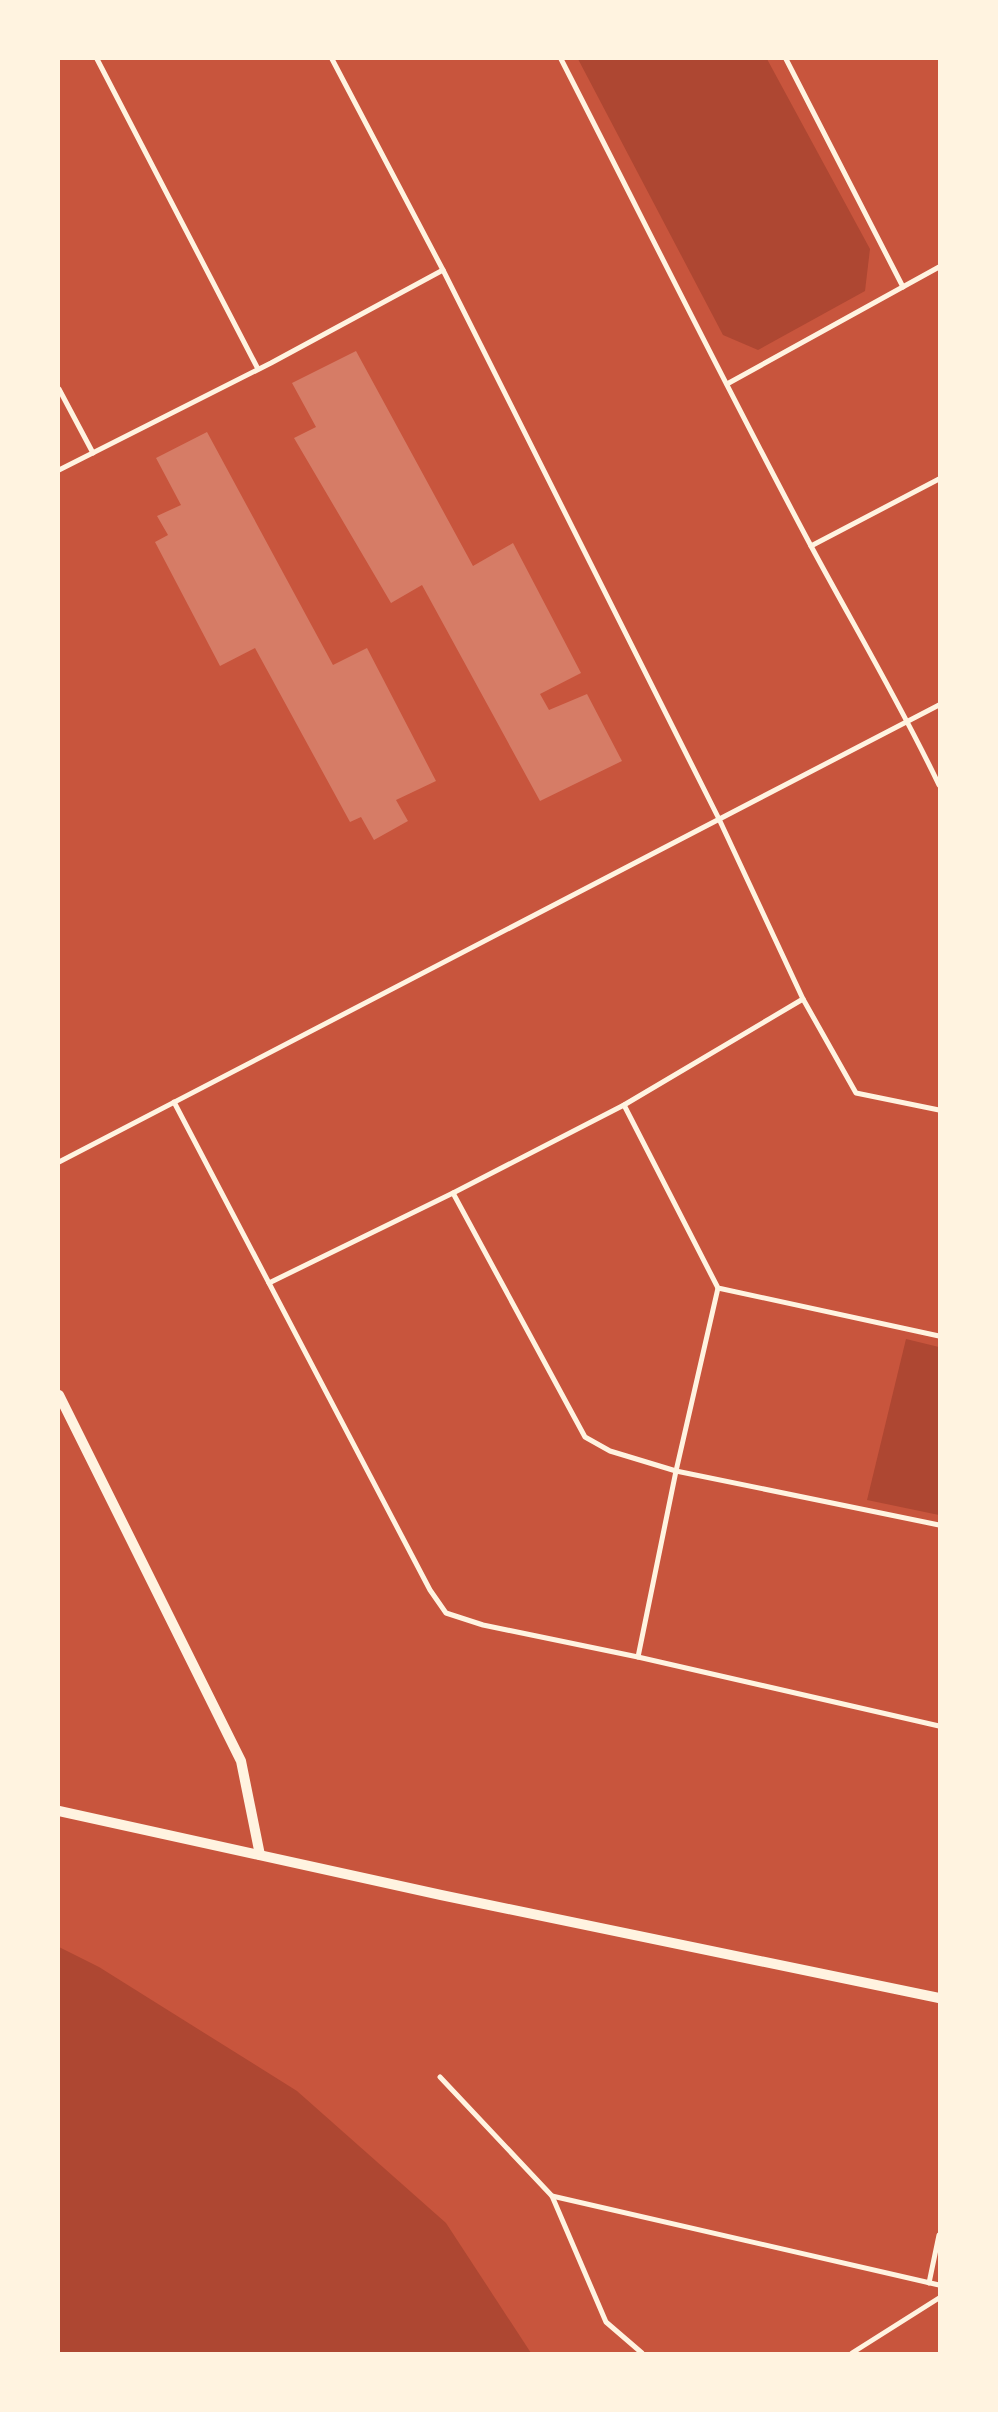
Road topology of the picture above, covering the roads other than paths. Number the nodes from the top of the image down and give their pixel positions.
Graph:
1 (97, 59) edge
2 (332, 59) edge
3 (562, 59) edge
4 (786, 59) edge
5 (939, 267) edge
6 (443, 270) junction
7 (902, 287) junction
8 (258, 369) junction
9 (727, 384) junction
10 (59, 389) edge
11 (92, 453) junction
12 (59, 470) edge
13 (939, 479) edge
14 (811, 546) junction
15 (939, 705) edge
16 (909, 721) junction
17 (939, 785) edge
18 (719, 819) junction
19 (803, 999) junction
20 (174, 1102) junction
21 (624, 1105) junction
22 (939, 1110) edge
23 (59, 1162) edge
24 (453, 1193) junction
25 (270, 1283) junction
26 (718, 1288) junction
27 (939, 1336) edge
28 (59, 1395) edge
29 (676, 1471) junction
30 (939, 1525) edge
31 (638, 1657) junction
32 (939, 1726) edge
33 (59, 1810) edge
34 (260, 1855) junction
35 (939, 1998) edge
36 (440, 2077) dead end
37 (552, 2196) junction
38 (939, 2235) edge
39 (929, 2283) junction
40 (939, 2285) edge
41 (939, 2298) edge
42 (642, 2353) edge
43 (852, 2353) edge

1 - 8 street
2 - 6 street
3 - 9 street
4 - 7 street
5 - 7 street
6 - 8 street
6 - 18 street
7 - 9 street
8 - 11 street
9 - 14 street
10 - 11 street
11 - 12 street
13 - 14 street
14 - 16 street
15 - 16 street
16 - 17 street
16 - 18 street
18 - 19 street
18 - 20 street
19 - 21 street
19 - 22 street
20 - 23 street
20 - 25 street
21 - 24 street
21 - 26 street
24 - 25 street
24 - 29 street
25 - 31 street
26 - 27 street
26 - 29 street
28 - 34 main road
29 - 30 street
29 - 31 street
31 - 32 street
33 - 34 main road
34 - 35 main road
36 - 37 street
37 - 39 street
37 - 42 street
38 - 39 street
39 - 40 street
41 - 43 street

